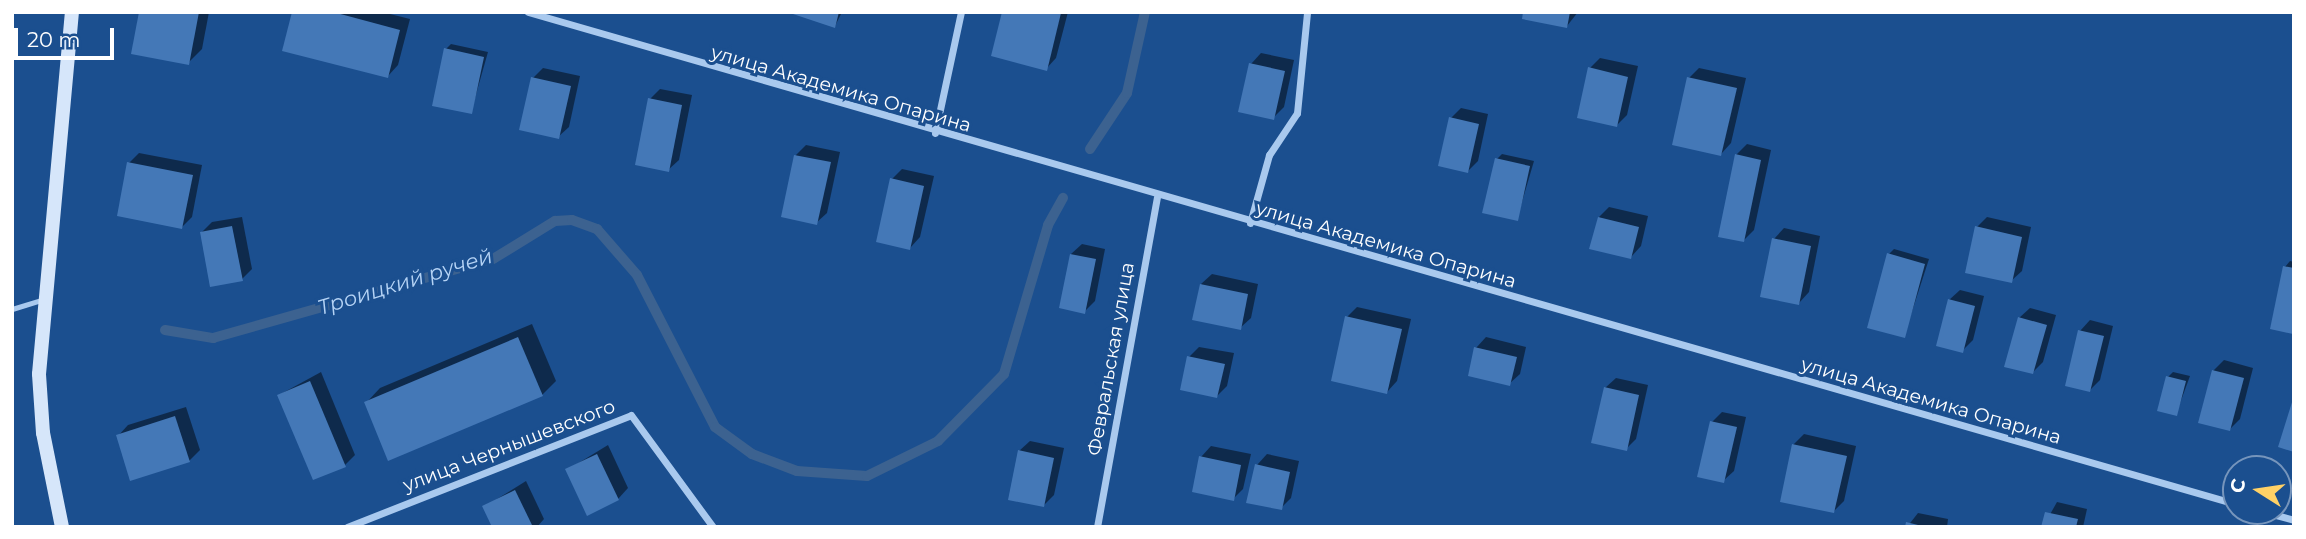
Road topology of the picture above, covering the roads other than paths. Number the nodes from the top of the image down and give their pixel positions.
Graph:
1 (72, 12) edge
2 (528, 12) edge
3 (961, 12) edge
4 (1307, 12) edge
5 (934, 133) junction
6 (1157, 197) junction
7 (1250, 223) junction
8 (41, 300) junction
9 (12, 309) edge
10 (2222, 500) edge
11 (62, 527) edge
12 (347, 527) edge
13 (713, 527) edge
14 (1097, 527) edge

1 - 8 main road
2 - 5 street, улица Академика Опарина
3 - 5 street
4 - 7 street
5 - 6 street, улица Академика Опарина
6 - 7 street, улица Академика Опарина
6 - 14 street, Февральская улица
7 - 10 street, улица Академика Опарина
8 - 9 lane
8 - 11 main road
12 - 13 street, улица Чернышевского

